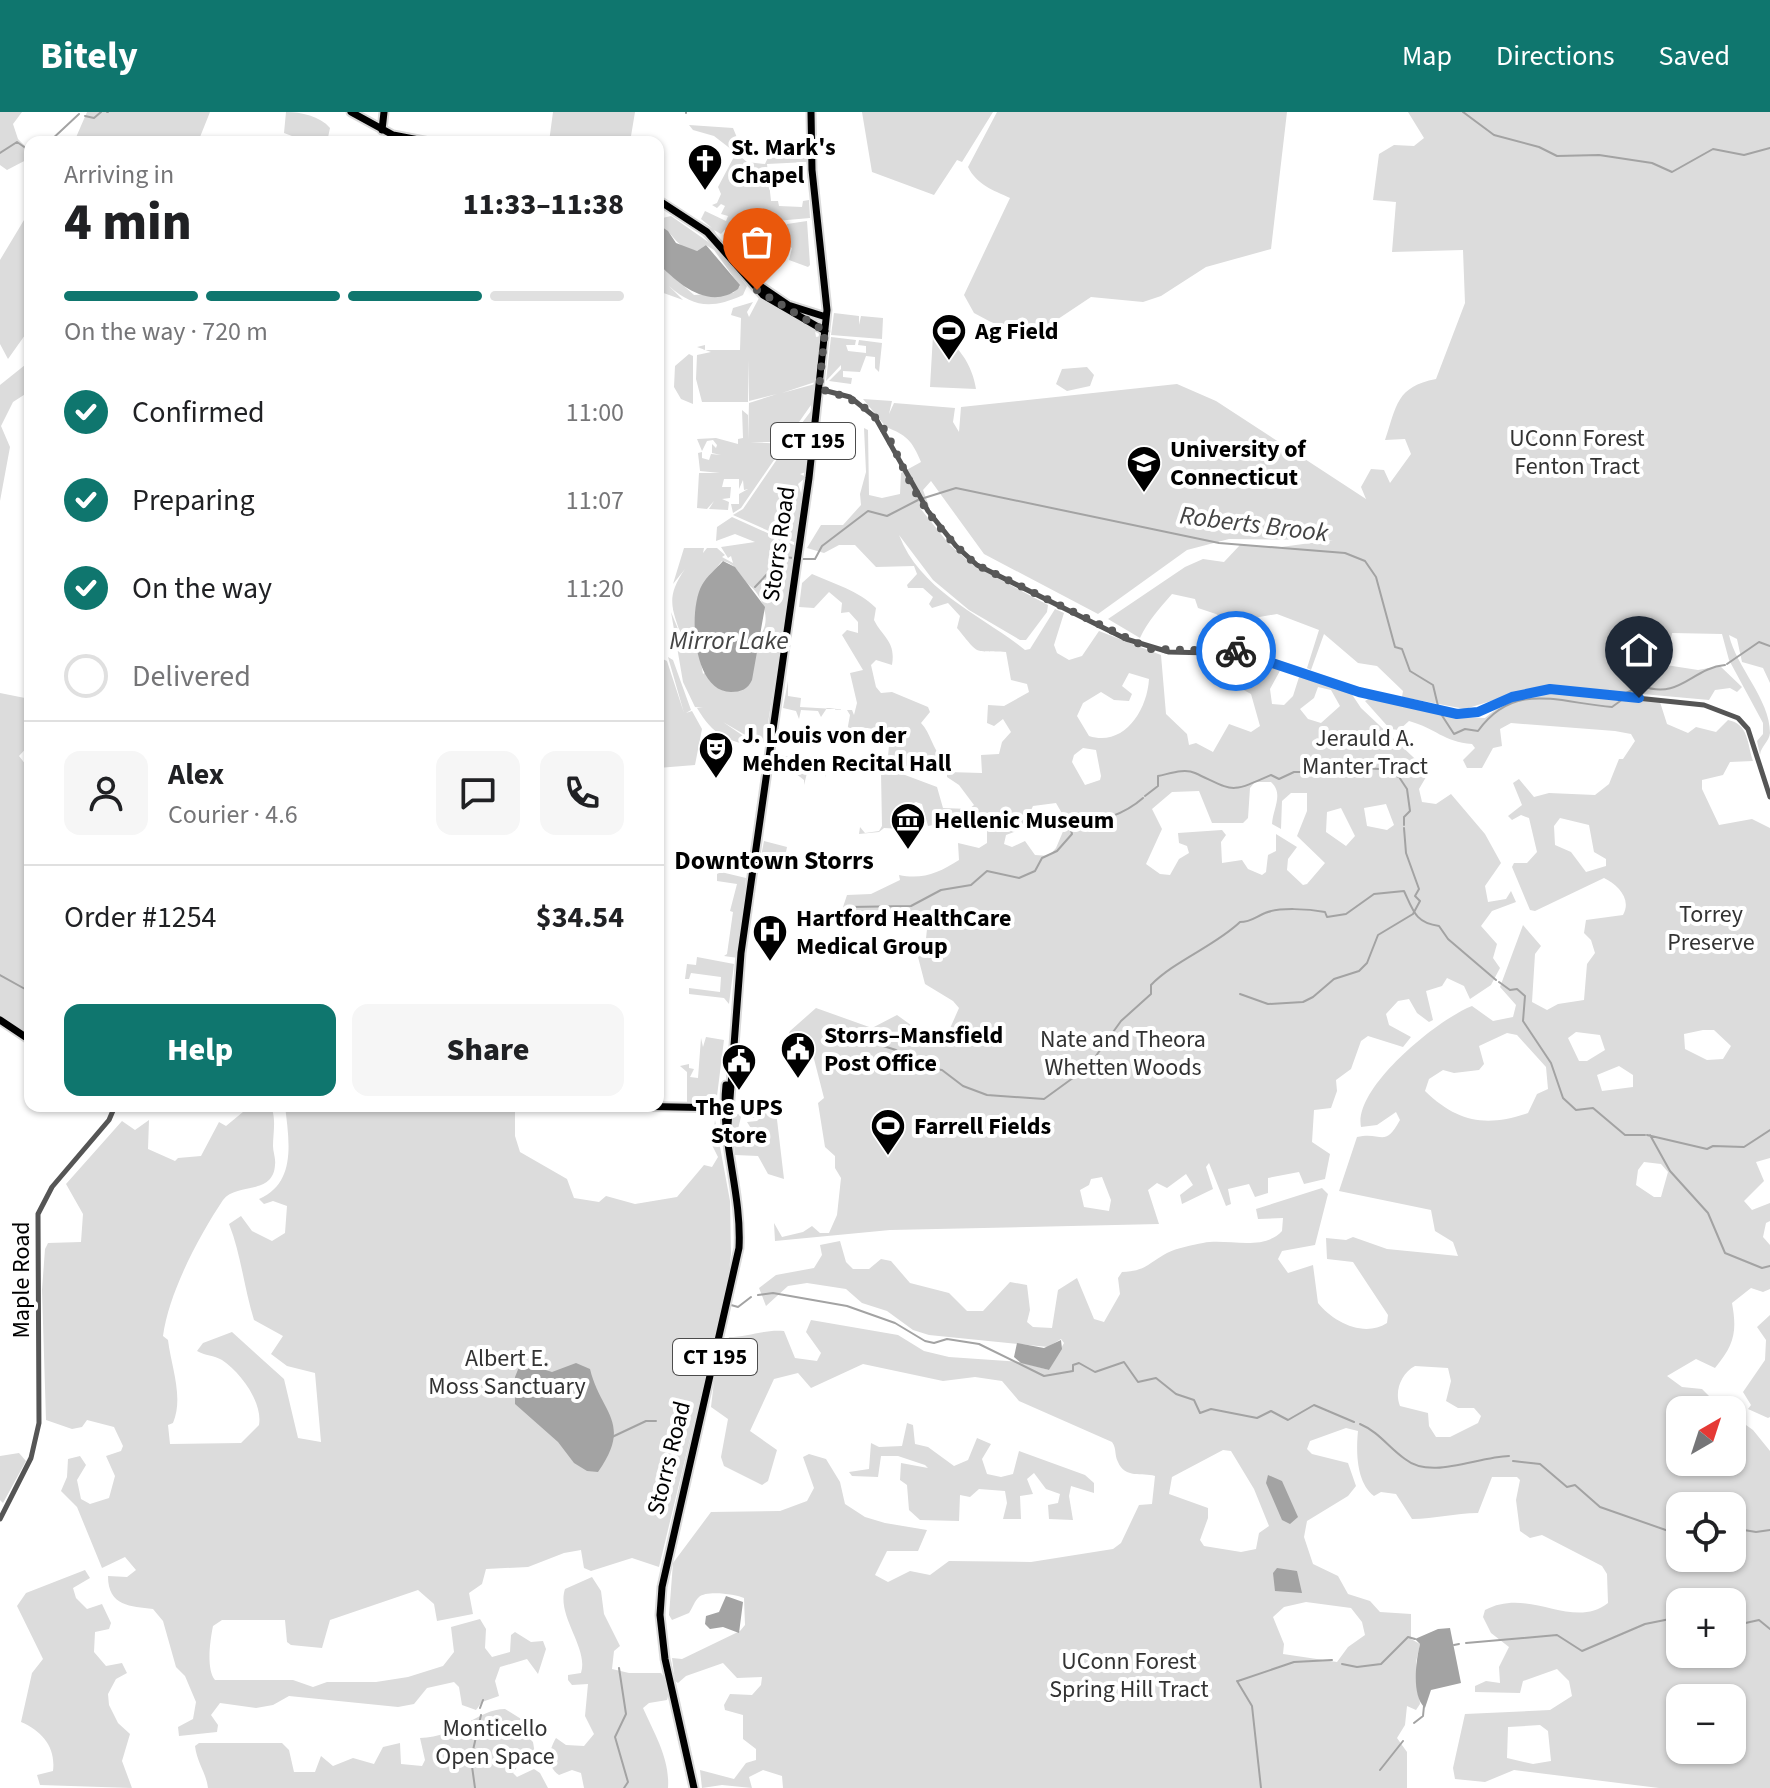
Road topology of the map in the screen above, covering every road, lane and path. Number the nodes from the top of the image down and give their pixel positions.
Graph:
1 (351, 112) edge
2 (384, 112) edge
3 (811, 112) edge
4 (386, 131) junction
5 (402, 136) edge
6 (664, 204) edge
7 (728, 253) junction
8 (826, 317) junction
9 (825, 331) junction
10 (819, 389) junction
11 (1770, 797) edge
12 (0, 1020) edge
13 (24, 1036) edge
14 (664, 1107) edge
15 (726, 1108) junction
16 (112, 1112) edge
17 (0, 1519) edge
18 (694, 1788) edge

1 - 4 main road
2 - 4 main road
3 - 8 main road, Storrs Road / CT 195
4 - 5 main road
6 - 7 main road
7 - 8 main road
7 - 9 main road
8 - 9 main road, Storrs Road / CT 195
9 - 10 main road, Storrs Road / CT 195
10 - 11 street
10 - 15 main road, Storrs Road / CT 195
12 - 13 main road
14 - 15 main road
15 - 18 main road, Storrs Road / CT 195
16 - 17 street, Maple Road

